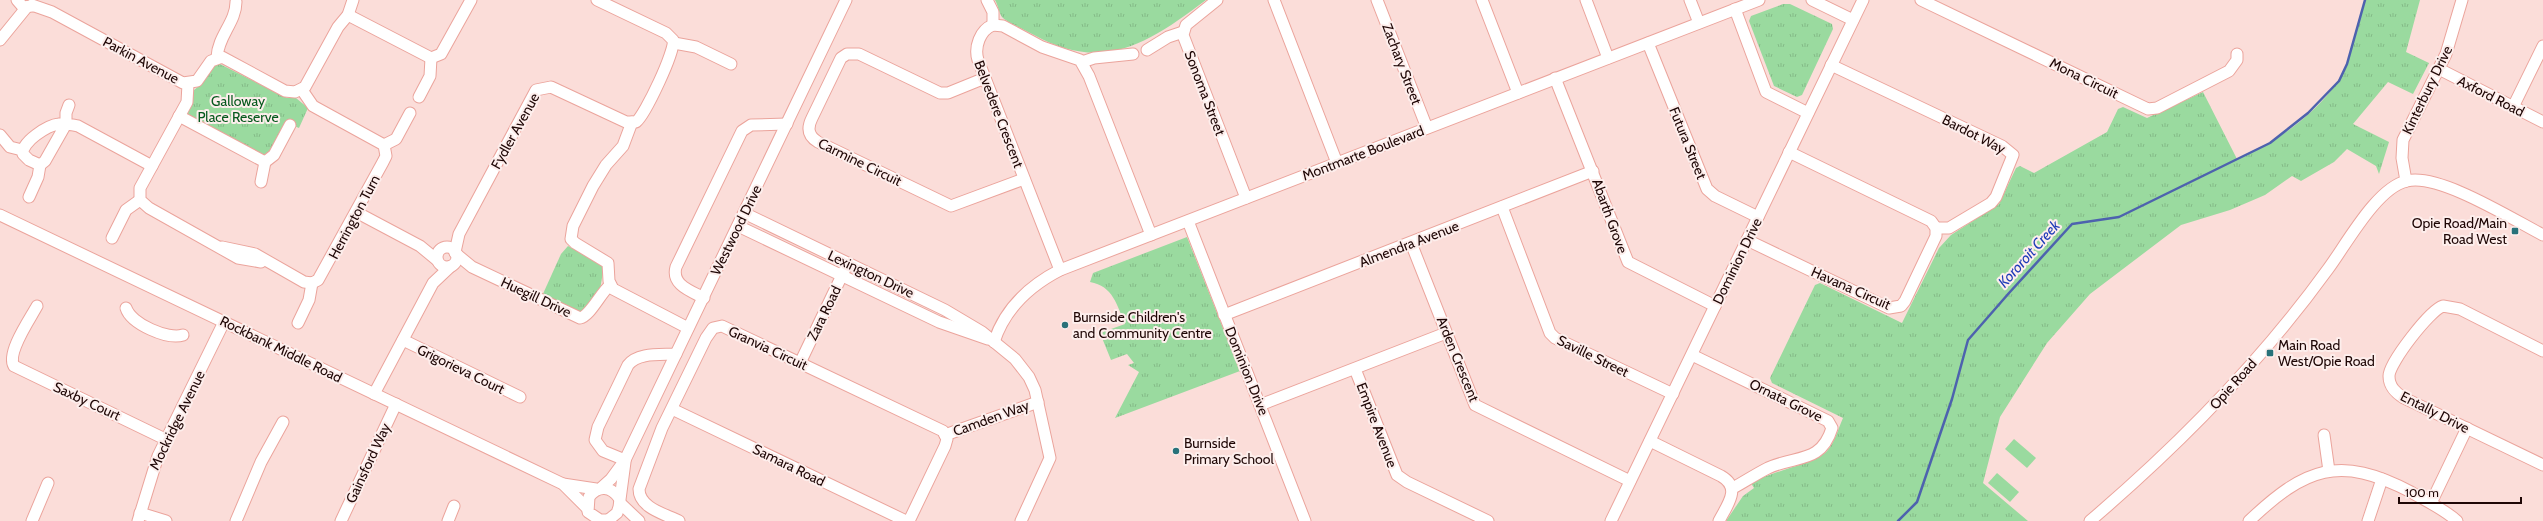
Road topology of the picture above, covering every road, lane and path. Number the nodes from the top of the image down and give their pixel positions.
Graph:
1 (353, 0) edge
2 (471, 0) edge
3 (597, 0) edge
4 (846, 0) edge
5 (987, 0) edge
6 (1217, 0) edge
7 (1274, 0) edge
8 (1377, 0) edge
9 (1482, 0) edge
10 (1586, 0) edge
11 (1690, 0) edge
12 (1759, 0) edge
13 (1812, 0) edge
14 (1862, 0) edge
15 (1921, 0) edge
16 (2462, 0) edge
17 (235, 1) edge
18 (28, 3) edge
19 (1735, 9) junction
20 (348, 15) junction
21 (1853, 20) junction
22 (1699, 23) junction
23 (993, 25) junction
24 (1183, 32) junction
25 (0, 40) edge
26 (674, 42) junction
27 (1648, 43) junction
28 (2543, 46) edge
29 (1147, 50) dead end
30 (1133, 54) dead end
31 (2237, 54) dead end
32 (217, 57) junction
33 (431, 58) junction
34 (1608, 58) junction
35 (1082, 62) junction
36 (731, 64) dead end
37 (1831, 65) junction
38 (2438, 69) junction
39 (985, 78) junction
40 (1556, 78) junction
41 (188, 84) junction
42 (302, 90) junction
43 (1518, 93) junction
44 (419, 96) dead end
45 (70, 105) dead end
46 (2513, 107) junction
47 (410, 113) dead end
48 (1808, 113) junction
49 (179, 116) junction
50 (632, 122) junction
51 (2543, 122) edge
52 (66, 124) junction
53 (787, 124) junction
54 (290, 125) dead end
55 (1427, 128) junction
56 (0, 135) edge
57 (384, 145) junction
58 (22, 150) junction
59 (1789, 152) junction
60 (265, 162) junction
61 (1337, 163) junction
62 (40, 165) junction
63 (152, 166) junction
64 (1593, 171) junction
65 (1024, 179) junction
66 (2406, 181) junction
67 (261, 182) dead end
68 (29, 197) dead end
69 (1246, 198) junction
70 (140, 200) junction
71 (1502, 207) junction
72 (356, 212) junction
73 (744, 213) junction
74 (0, 215) edge
75 (1758, 217) junction
76 (1188, 221) junction
77 (738, 226) junction
78 (1936, 228) junction
79 (459, 234) junction
80 (1151, 235) junction
81 (2543, 235) edge
82 (112, 238) dead end
83 (1747, 240) junction
84 (1411, 243) junction
85 (420, 246) junction
86 (442, 249) junction
87 (455, 252) junction
88 (437, 261) junction
89 (848, 264) junction
90 (452, 266) junction
91 (472, 267) junction
92 (1060, 270) junction
93 (842, 276) junction
94 (312, 283) junction
95 (433, 283) junction
96 (610, 285) junction
97 (704, 298) junction
98 (37, 306) dead end
99 (1716, 306) junction
100 (126, 308) dead end
101 (1224, 315) junction
102 (224, 322) junction
103 (298, 323) dead end
104 (689, 325) junction
105 (183, 334) dead end
106 (1446, 334) junction
107 (403, 340) junction
108 (994, 342) junction
109 (2543, 351) edge
110 (676, 354) junction
111 (1692, 355) junction
112 (800, 363) junction
113 (1355, 369) junction
114 (374, 394) junction
115 (1672, 394) junction
116 (520, 397) dead end
117 (1038, 402) junction
118 (396, 404) junction
119 (1260, 405) junction
120 (672, 409) junction
121 (283, 422) dead end
122 (2467, 428) junction
123 (945, 435) junction
124 (2324, 435) dead end
125 (165, 439) junction
126 (1650, 441) junction
127 (625, 460) junction
128 (2543, 465) edge
129 (2329, 471) junction
130 (2382, 478) junction
131 (1630, 481) junction
132 (48, 483) dead end
133 (563, 484) junction
134 (1733, 488) junction
135 (599, 489) junction
136 (620, 500) junction
137 (2431, 503) junction
138 (454, 506) dead end
139 (587, 514) edge
140 (139, 517) edge
141 (612, 520) edge
142 (32, 521) edge
143 (166, 521) edge
144 (236, 521) edge
145 (341, 521) edge
146 (448, 521) edge
147 (640, 521) edge
148 (679, 521) edge
149 (906, 521) edge
150 (910, 521) edge
151 (1021, 521) edge
152 (1305, 521) edge
153 (1488, 521) edge
154 (1611, 521) edge
155 (1719, 521) edge
156 (2090, 521) edge
157 (2249, 521) edge
158 (2368, 521) edge
159 (2457, 521) edge

1 - 20 street
2 - 33 street
3 - 26 street
4 - 53 street, Westwood Drive
5 - 23 street
6 - 24 street, Sonoma Street
7 - 61 street
8 - 55 street, Zachary Street
9 - 43 street
10 - 34 street
11 - 22 street
12 - 19 street, Montmarte Boulevard
13 - 21 street
14 - 21 street, Dominion Drive
15 - 31 street, Mona Circuit
16 - 38 street, Kinterbury Drive
17 - 32 street
18 - 25 street
18 - 41 street, Parkin Avenue
19 - 22 street, Montmarte Boulevard
19 - 48 street
20 - 33 street
20 - 42 street
21 - 37 street, Dominion Drive
22 - 27 street, Montmarte Boulevard
23 - 35 street
23 - 39 street, Belvedere Crescent
24 - 29 street
24 - 69 street, Sonoma Street
26 - 36 street
26 - 50 street
27 - 34 street, Montmarte Boulevard
27 - 75 street, Futura Street
28 - 46 street
30 - 35 street
32 - 41 street, Parkin Avenue
32 - 42 street
33 - 44 street
34 - 40 street, Montmarte Boulevard
35 - 80 street
37 - 48 street, Dominion Drive
37 - 78 street, Bardot Way
38 - 46 street, Axford Road
38 - 66 street, Kinterbury Drive
39 - 65 street, Belvedere Crescent
39 - 65 street, Carmine Circuit
40 - 43 street, Montmarte Boulevard
40 - 64 street, Abarth Grove
41 - 49 street
42 - 57 street
43 - 55 street, Montmarte Boulevard
45 - 52 street
46 - 51 street, Axford Road
47 - 57 street
48 - 59 street, Dominion Drive
49 - 60 street
49 - 63 street
50 - 79 street, Fydler Avenue
50 - 96 street
52 - 58 street
52 - 62 street
52 - 63 street
53 - 73 street, Westwood Drive
53 - 97 street
54 - 60 street
55 - 61 street, Montmarte Boulevard
56 - 58 street
57 - 72 street, Herrington Turn
58 - 62 street
59 - 75 street, Dominion Drive
59 - 78 street
60 - 67 street
61 - 69 street, Montmarte Boulevard
62 - 68 street
63 - 70 street
64 - 71 street, Almendra Avenue
64 - 99 street, Abarth Grove
65 - 92 street, Belvedere Crescent
66 - 81 street
66 - 156 street, Opie Road
69 - 76 street, Montmarte Boulevard
70 - 82 street
70 - 94 street
71 - 84 street, Almendra Avenue
71 - 115 street, Saville Street
72 - 85 street
72 - 94 street, Herrington Turn
73 - 77 street, Westwood Drive
73 - 89 street, Lexington Drive
74 - 102 street, Rockbank Middle Road
75 - 83 street, Dominion Drive
76 - 80 street, Montmarte Boulevard
76 - 101 street, Dominion Drive
77 - 93 street, Lexington Drive
77 - 97 street, Westwood Drive
78 - 83 street, Havana Circuit
79 - 86 street, Fydler Avenue
79 - 87 street, Fydler Avenue
80 - 92 street, Montmarte Boulevard
83 - 99 street, Dominion Drive
84 - 101 street, Almendra Avenue
84 - 106 street, Arden Crescent
85 - 86 street
85 - 88 street
86 - 87 street
86 - 88 street
87 - 90 street
87 - 91 street, Huegill Drive
88 - 90 street
88 - 95 street
89 - 93 street, Zara Road
89 - 108 street, Lexington Drive
90 - 91 street, Huegill Drive
90 - 95 street
91 - 96 street, Huegill Drive
92 - 108 street, Montmarte Boulevard
93 - 108 street, Lexington Drive
93 - 112 street, Zara Road
94 - 103 street
95 - 107 street
96 - 104 street
97 - 104 street, Westwood Drive
98 - 125 street, Saxby Court
99 - 111 street, Dominion Drive
100 - 105 street
101 - 119 street, Dominion Drive
102 - 114 street, Rockbank Middle Road
102 - 125 street, Mockridge Avenue
104 - 110 street, Westwood Drive
106 - 113 street
106 - 131 street, Arden Crescent
107 - 114 street
107 - 116 street, Grigorieva Court
108 - 117 street, Lexington Drive
109 - 122 street, Entally Drive
110 - 127 street, Westwood Drive
110 - 127 street
111 - 115 street, Dominion Drive
111 - 134 street, Ornata Grove
112 - 120 street, Granvia Circuit
112 - 123 street, Granvia Circuit
113 - 119 street
113 - 153 street, Empire Avenue
114 - 118 street, Rockbank Middle Road
115 - 126 street, Dominion Drive
117 - 123 street, Camden Way
117 - 151 street, Lexington Drive
118 - 133 street, Rockbank Middle Road
118 - 145 street, Gainsford Way
119 - 152 street, Dominion Drive
120 - 148 street, Granvia Circuit
120 - 149 street, Samara Road
121 - 144 street
122 - 128 street, Entally Drive
122 - 137 street
123 - 150 street
124 - 129 street
125 - 140 street, Mockridge Avenue
126 - 131 street, Dominion Drive
126 - 134 street
127 - 135 street, Westwood Drive
127 - 136 street, Westwood Drive
129 - 130 street
129 - 157 street
130 - 137 street
130 - 158 street
131 - 154 street, Dominion Drive
132 - 142 street
133 - 135 street, Rockbank Middle Road
133 - 139 street, Rockbank Middle Road
134 - 155 street
135 - 136 street
135 - 139 street
136 - 141 street
136 - 147 street
137 - 159 street
138 - 146 street
139 - 141 street
140 - 143 street

